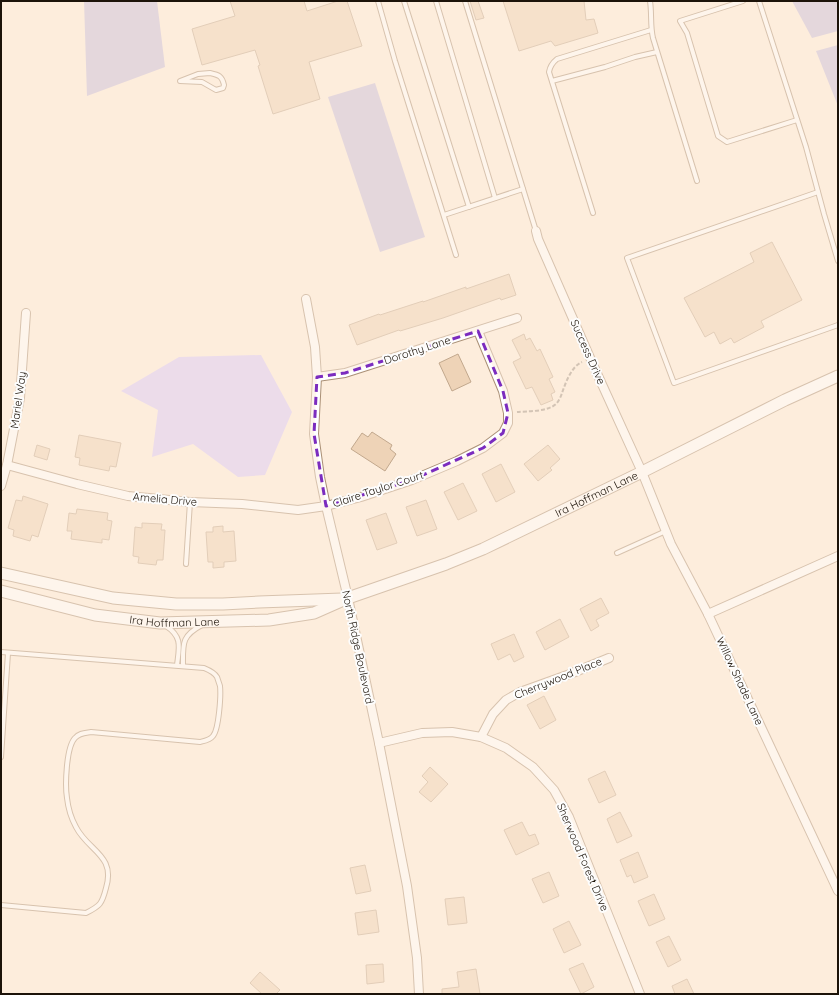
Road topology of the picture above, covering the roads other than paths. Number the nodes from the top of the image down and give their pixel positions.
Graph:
1 (378, 1) edge
2 (404, 1) edge
3 (436, 1) edge
4 (465, 1) edge
5 (650, 1) edge
6 (743, 1) edge
7 (759, 1) edge
8 (651, 30) junction
9 (657, 52) junction
10 (180, 81) joint
11 (552, 82) junction
12 (797, 120) junction
13 (697, 181) dead end
14 (523, 189) junction
15 (818, 192) junction
16 (495, 198) junction
17 (469, 207) junction
18 (593, 213) dead end
19 (444, 215) junction
20 (536, 231) joint
21 (456, 255) dead end
22 (838, 261) edge
23 (306, 300) dead end
24 (26, 313) dead end
25 (516, 318) dead end
26 (838, 325) edge
27 (478, 331) junction
28 (317, 376) junction
29 (838, 376) edge
30 (7, 465) junction
31 (642, 472) junction
32 (1, 486) edge
33 (190, 502) junction
34 (326, 506) junction
35 (666, 531) junction
36 (617, 553) dead end
37 (838, 556) edge
38 (186, 564) dead end
39 (1, 573) edge
40 (1, 591) edge
41 (348, 598) junction
42 (708, 614) junction
43 (208, 621) junction
44 (160, 623) junction
45 (1, 652) edge
46 (8, 652) junction
47 (609, 658) dead end
48 (177, 665) junction
49 (183, 666) junction
50 (481, 737) junction
51 (379, 743) junction
52 (1, 757) edge
53 (838, 891) edge
54 (1, 905) edge
55 (419, 994) edge
56 (640, 994) edge

1 - 19 lane
2 - 17 lane
3 - 16 lane
4 - 14 lane
5 - 8 lane
6 - 12 lane
7 - 12 lane
8 - 9 lane
8 - 11 lane
9 - 11 lane
9 - 13 lane
10 - 10 lane
11 - 18 lane
12 - 15 lane
14 - 16 lane
14 - 20 lane
15 - 22 lane
15 - 26 lane
16 - 17 lane
17 - 19 lane
19 - 21 lane
20 - 31 street, Success Drive
23 - 28 street, North Ridge Boulevard
24 - 30 street, Mariel Way
25 - 27 street, Dorothy Lane
27 - 28 street, Dorothy Lane
27 - 34 street, Claire Taylor Court
28 - 34 street, North Ridge Boulevard
29 - 31 main road, Ira Hoffman Lane
30 - 32 street, Mariel Way
30 - 33 street, Amelia Drive
31 - 35 street, Willow Shade Lane
31 - 41 main road, Ira Hoffman Lane
33 - 34 street, Amelia Drive
33 - 38 lane
34 - 41 street, North Ridge Boulevard
35 - 36 lane
35 - 42 street, Willow Shade Lane
37 - 42 street
39 - 41 main road, Ira Hoffman Lane
40 - 44 main road, Ira Hoffman Lane
41 - 43 main road, Ira Hoffman Lane
41 - 51 street, North Ridge Boulevard
42 - 53 street, Willow Shade Lane
43 - 44 main road, Ira Hoffman Lane
43 - 49 lane
44 - 48 lane
45 - 46 lane
46 - 48 lane
46 - 52 lane
47 - 50 street, Cherrywood Place
48 - 49 lane
49 - 54 lane
50 - 51 street, Sherwood Forest Drive
50 - 56 street, Sherwood Forest Drive
51 - 55 street, North Ridge Boulevard

